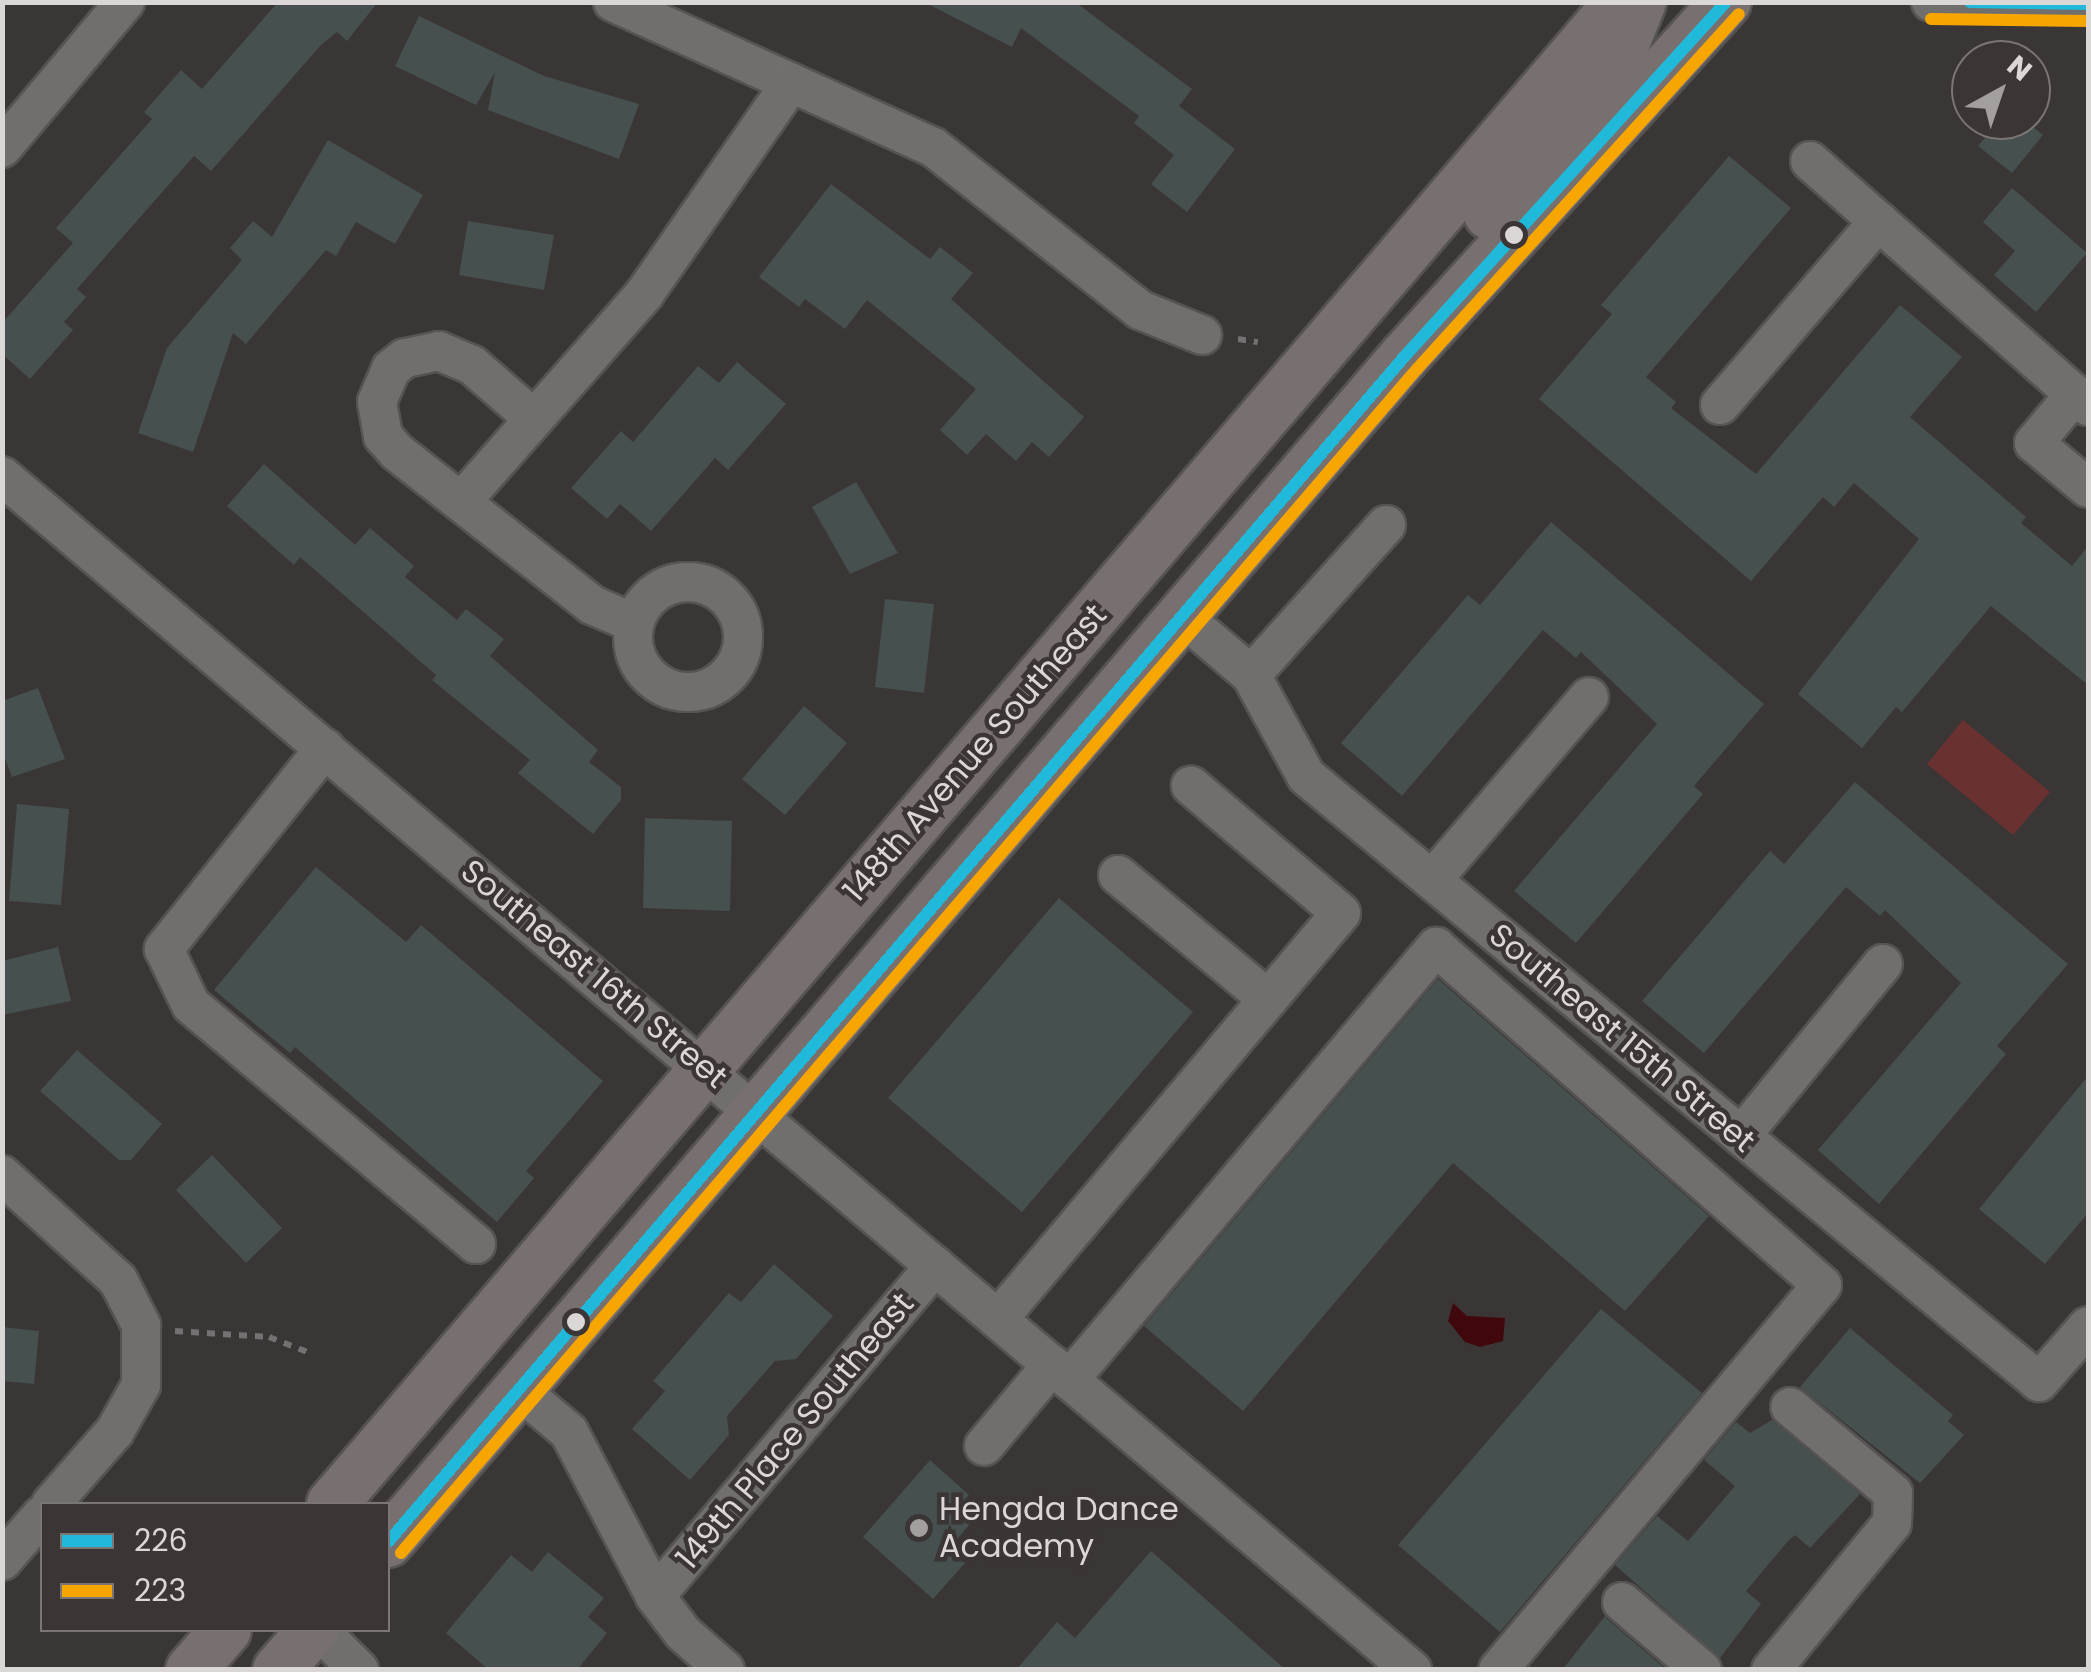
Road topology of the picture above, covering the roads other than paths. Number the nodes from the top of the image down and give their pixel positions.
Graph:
1 (125, 2) edge
2 (613, 2) edge
3 (1620, 2) edge
4 (1641, 2) edge
5 (1726, 2) edge
6 (1931, 2) edge
7 (2083, 4) edge
8 (791, 83) junction
9 (2, 148) edge
10 (1810, 162) dead end
11 (1878, 221) junction
12 (1202, 335) dead end
13 (1404, 357) junction
14 (2082, 400) edge
15 (1720, 405) dead end
16 (534, 419) junction
17 (2, 476) edge
18 (2088, 488) edge
19 (461, 502) junction
20 (1386, 525) dead end
21 (1183, 617) junction
22 (634, 623) dead end
23 (1252, 675) junction
24 (1589, 696) dead end
25 (325, 748) junction
26 (1191, 786) dead end
27 (1118, 875) dead end
28 (1432, 880) junction
29 (1883, 964) dead end
30 (1268, 999) junction
31 (704, 1067) junction
32 (756, 1112) junction
33 (1741, 1136) junction
34 (2, 1175) edge
35 (476, 1244) dead end
36 (935, 1266) junction
37 (998, 1319) junction
38 (2088, 1326) edge
39 (1060, 1372) junction
40 (518, 1389) junction
41 (1790, 1407) dead end
42 (984, 1446) dead end
43 (53, 1502) edge
44 (334, 1502) edge
45 (40, 1517) edge
46 (390, 1540) edge
47 (2, 1561) edge
48 (655, 1596) junction
49 (1622, 1602) dead end
50 (224, 1632) edge
51 (314, 1632) edge
52 (318, 1632) edge
53 (1406, 1668) edge
54 (191, 1670) edge
55 (278, 1670) edge
56 (359, 1670) edge
57 (726, 1670) edge
58 (1498, 1670) edge
59 (1702, 1670) edge
60 (1771, 1670) edge

1 - 9 street
2 - 8 street
3 - 31 main road, 148th Avenue Southeast
4 - 13 main road
5 - 13 main road
6 - 7 street
8 - 12 street
8 - 16 street
10 - 11 street
11 - 14 street
11 - 15 street
13 - 21 main road
14 - 18 street
16 - 19 street
16 - 19 street
17 - 25 street, Southeast 16th Street
19 - 22 street
20 - 23 street
21 - 23 street, Southeast 15th Street
21 - 32 main road
23 - 28 street, Southeast 15th Street
24 - 28 street
25 - 31 street, Southeast 16th Street
25 - 35 street
26 - 30 street
27 - 30 street
28 - 33 street, Southeast 15th Street
29 - 33 street
30 - 37 street
31 - 32 street, Southeast 16th Street
31 - 44 main road, 148th Avenue Southeast
32 - 36 street, Southeast 16th Street
32 - 40 main road
33 - 38 street, Southeast 15th Street
34 - 43 street
36 - 37 street, Southeast 16th Street
36 - 48 street, 149th Place Southeast
37 - 39 street, Southeast 16th Street
39 - 42 street
39 - 53 street, Southeast 16th Street
39 - 58 street
40 - 46 main road
40 - 48 street
41 - 60 street
45 - 47 street
48 - 57 street
49 - 59 street
50 - 54 main road
51 - 55 main road
52 - 56 street

